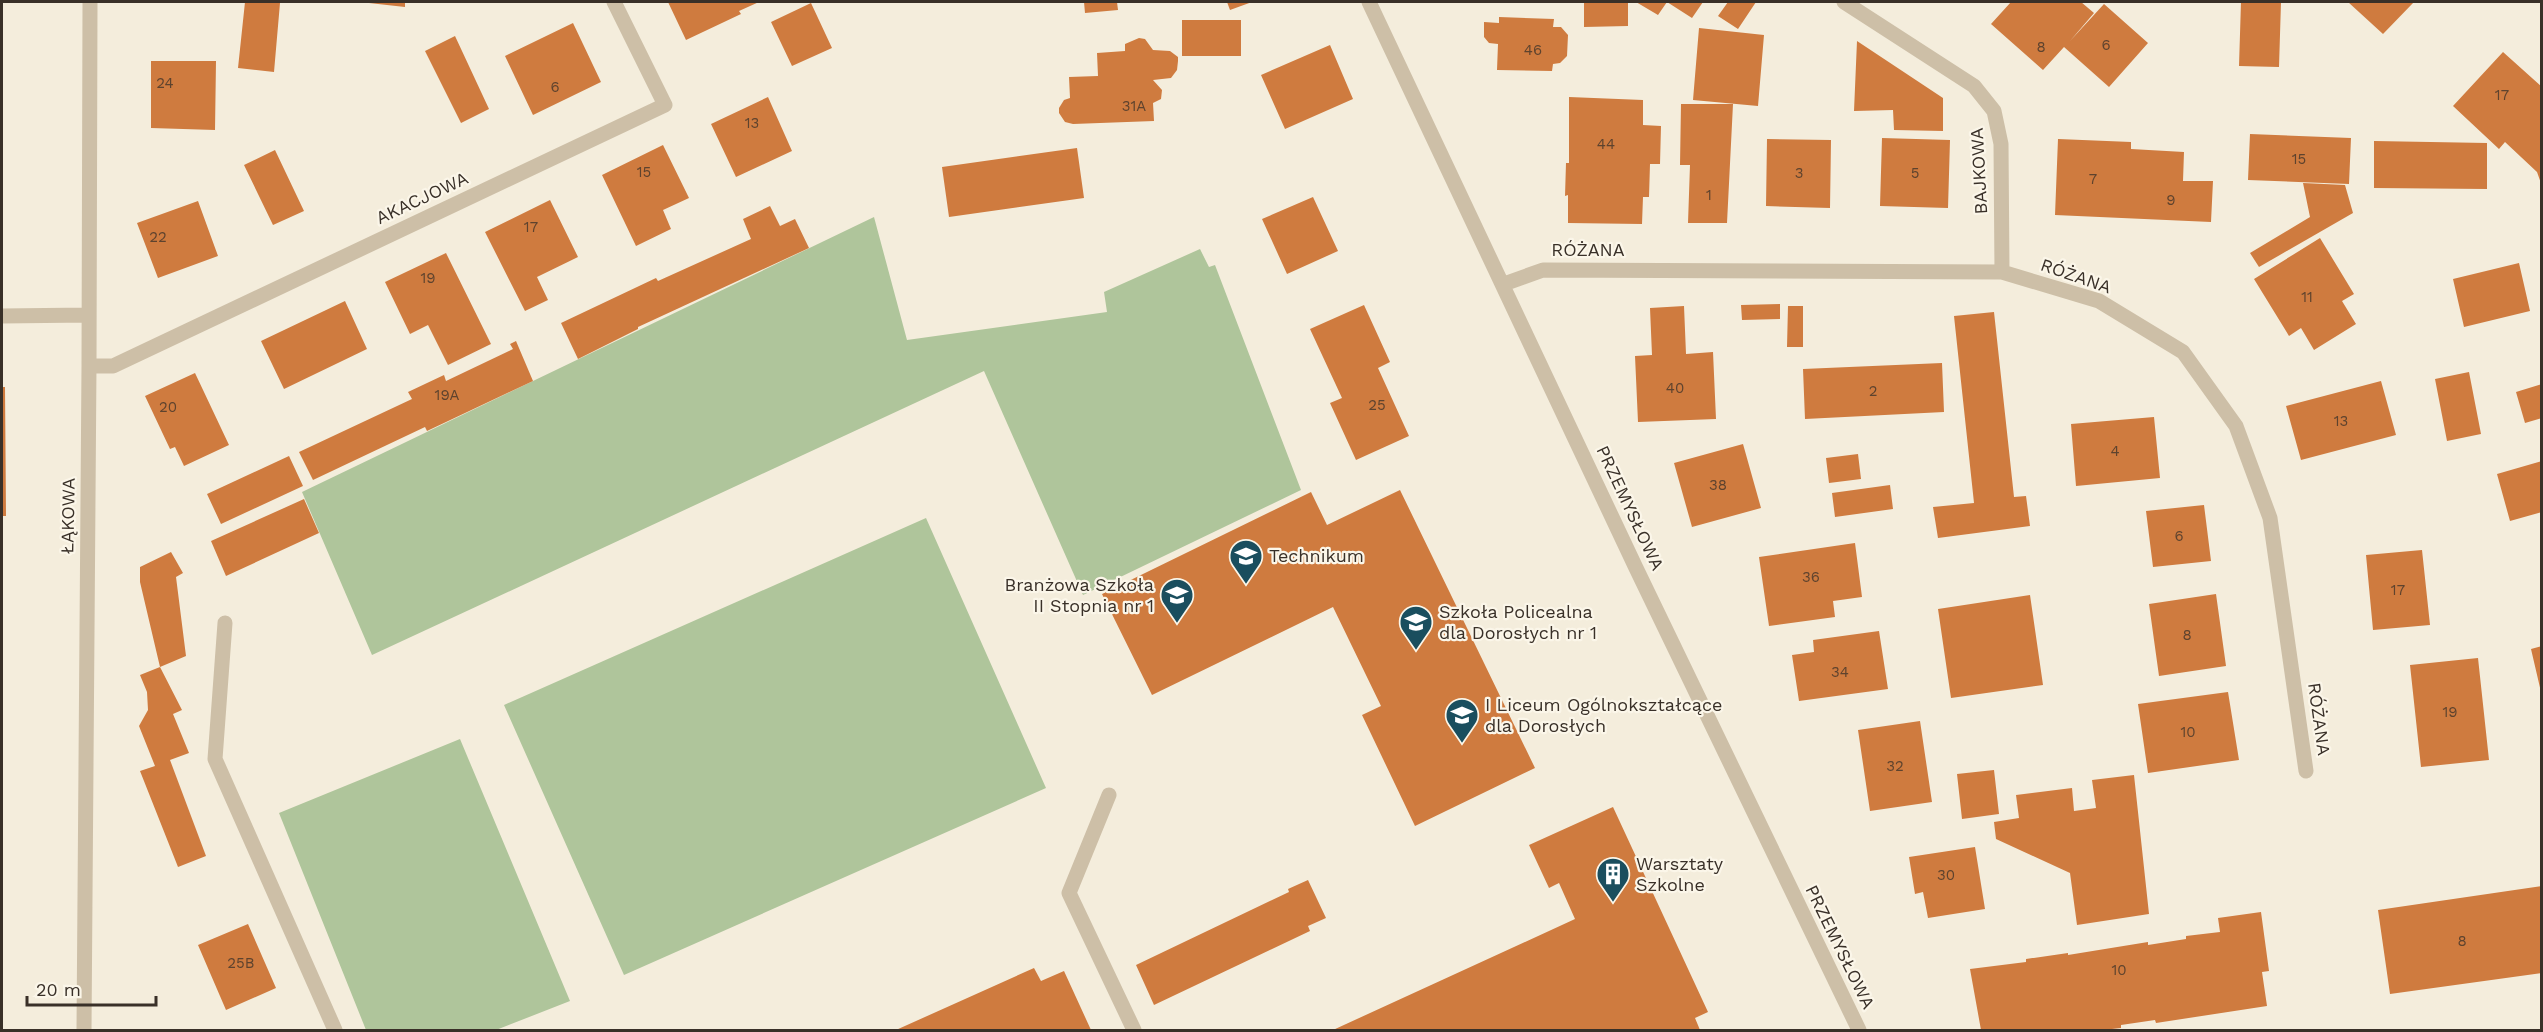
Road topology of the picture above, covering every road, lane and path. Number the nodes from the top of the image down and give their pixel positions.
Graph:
1 (90, 2) edge
2 (614, 2) edge
3 (1369, 2) edge
4 (1844, 2) edge
5 (2002, 272) junction
6 (1504, 284) junction
7 (88, 315) junction
8 (2, 316) edge
9 (89, 366) junction
10 (225, 623) dead end
11 (2306, 771) dead end
12 (1109, 795) dead end
13 (84, 1030) edge
14 (335, 1030) edge
15 (1134, 1030) edge
16 (1859, 1030) edge

1 - 7 street, ŁĄKOWA
2 - 9 street, AKACJOWA
3 - 6 street, PRZEMYSŁOWA
4 - 5 street, BAJKOWA
5 - 6 street, RÓŻANA
5 - 11 street, RÓŻANA
6 - 16 street, PRZEMYSŁOWA
7 - 8 street
7 - 9 street, ŁĄKOWA
9 - 13 street, ŁĄKOWA
10 - 14 street
12 - 15 street

